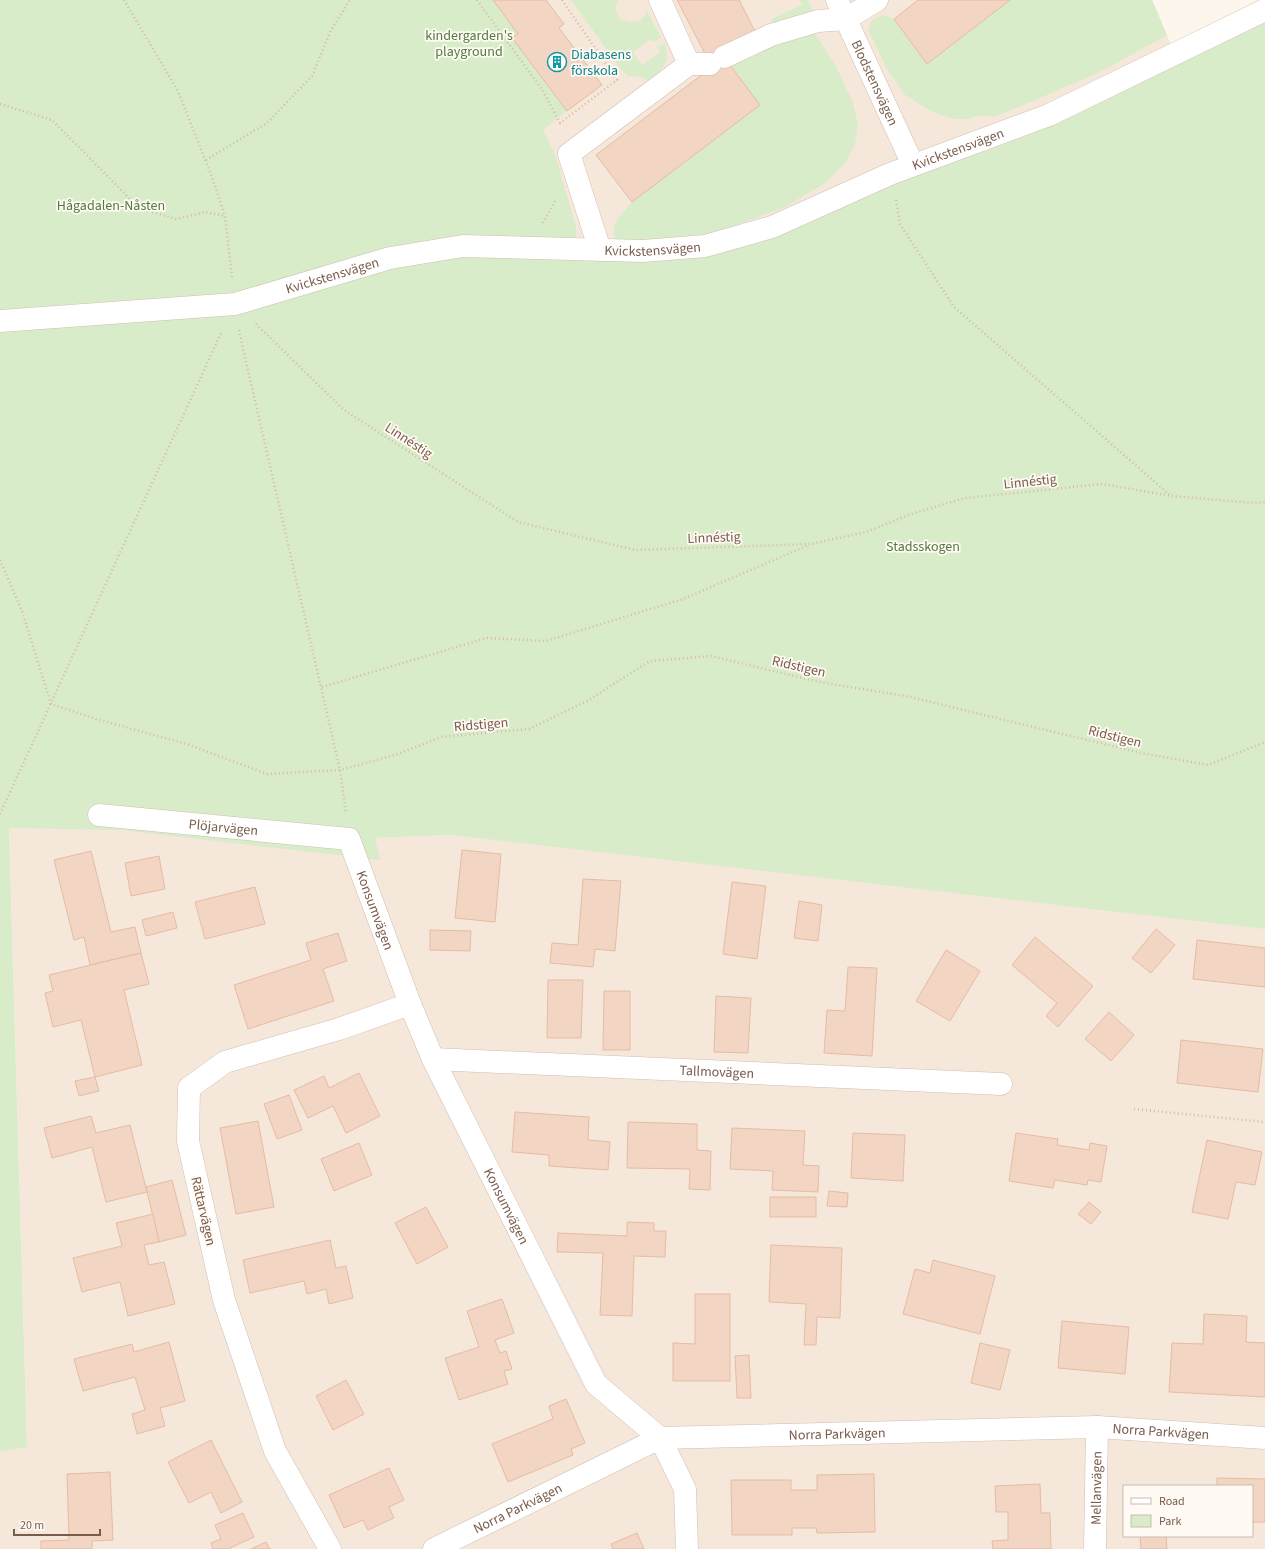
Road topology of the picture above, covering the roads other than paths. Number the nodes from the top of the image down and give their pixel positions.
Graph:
1 (660, 0) edge
2 (877, 0) edge
3 (841, 9) edge
4 (1265, 10) edge
5 (708, 62) junction
6 (914, 165) junction
7 (600, 250) junction
8 (0, 321) edge
9 (99, 815) dead end
10 (349, 839) joint
11 (410, 1004) junction
12 (433, 1059) junction
13 (1001, 1084) dead end
14 (1097, 1427) junction
15 (660, 1438) junction
16 (1265, 1438) edge
17 (330, 1549) edge
18 (434, 1549) edge
19 (687, 1549) edge
20 (1095, 1549) edge

1 - 5 street
2 - 3 street
3 - 5 street
3 - 6 street, Blodstensvägen
4 - 6 street, Kvickstensvägen
5 - 7 street
6 - 7 street, Kvickstensvägen
7 - 8 street, Kvickstensvägen
9 - 10 street, Plöjarvägen
10 - 11 street, Konsumvägen
11 - 12 street, Konsumvägen
11 - 17 street, Rättarvägen
12 - 13 street, Tallmovägen
12 - 15 street, Konsumvägen
14 - 15 street, Norra Parkvägen
14 - 16 street, Norra Parkvägen
14 - 20 street, Mellanvägen
15 - 18 street, Norra Parkvägen
15 - 19 street, Konsumvägen

